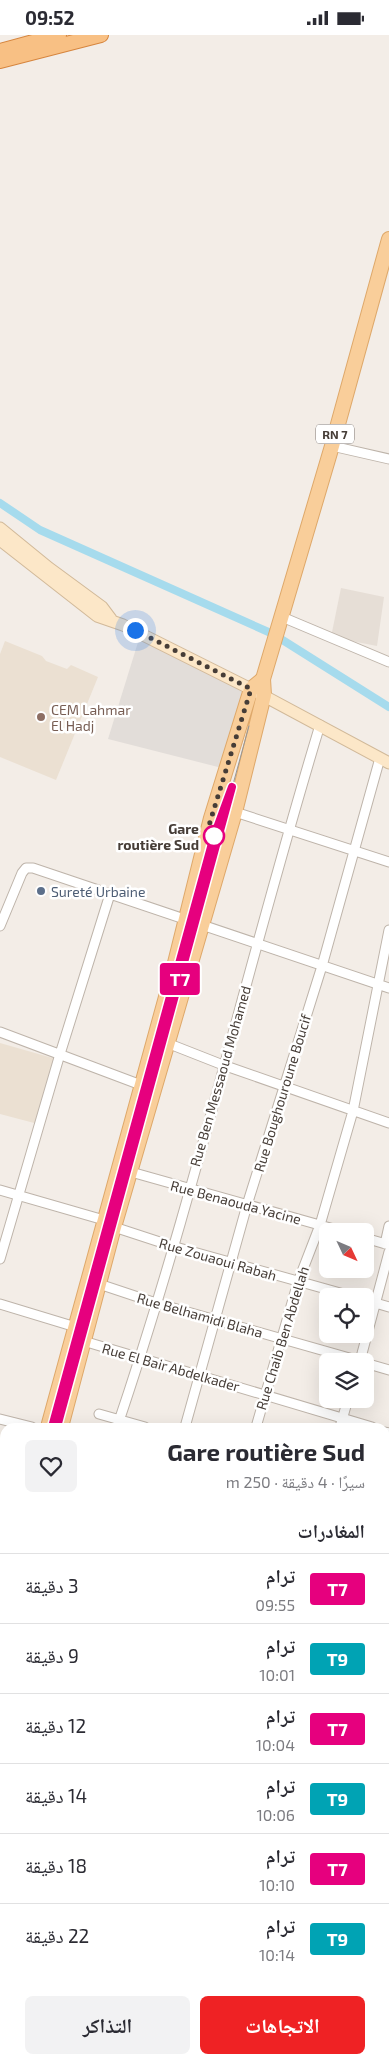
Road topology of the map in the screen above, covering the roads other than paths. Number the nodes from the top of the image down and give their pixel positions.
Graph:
1 (59, 35) edge
2 (101, 35) edge
3 (0, 51) edge
4 (0, 61) edge
5 (389, 239) edge
6 (332, 446) junction
7 (389, 459) edge
8 (0, 528) edge
9 (0, 540) edge
10 (111, 619) junction
11 (281, 622) junction
12 (389, 662) edge
13 (258, 692) junction
14 (320, 725) junction
15 (384, 761) edge
16 (234, 812) junction
17 (288, 829) junction
18 (353, 850) junction
19 (389, 862) edge
20 (110, 894) junction
21 (185, 919) junction
22 (202, 924) junction
23 (0, 926) edge
24 (389, 929) edge
25 (257, 943) junction
26 (322, 966) junction
27 (378, 984) junction
28 (389, 988) edge
29 (0, 1032) edge
30 (167, 1043) junction
31 (60, 1054) junction
32 (223, 1065) junction
33 (141, 1085) junction
34 (284, 1087) junction
35 (354, 1111) junction
36 (389, 1123) edge
37 (131, 1172) junction
38 (0, 1190) edge
39 (188, 1190) junction
40 (18, 1195) junction
41 (248, 1205) junction
42 (321, 1223) edge
43 (109, 1224) junction
44 (319, 1225) edge
45 (389, 1226) edge
46 (319, 1228) edge
47 (374, 1242) edge
48 (172, 1246) junction
49 (388, 1247) edge
50 (0, 1259) edge
51 (231, 1262) junction
52 (298, 1282) junction
53 (99, 1284) junction
54 (321, 1288) edge
55 (156, 1303) junction
56 (375, 1303) junction
57 (0, 1304) edge
58 (389, 1307) edge
59 (214, 1320) junction
60 (80, 1334) junction
61 (282, 1339) junction
62 (332, 1353) edge
63 (362, 1353) edge
64 (139, 1360) junction
65 (374, 1366) edge
66 (389, 1370) edge
67 (199, 1377) junction
68 (264, 1394) junction
69 (345, 1408) edge
70 (99, 1414) dead end
71 (342, 1418) junction
72 (0, 1419) edge
73 (16, 1423) edge
74 (49, 1423) edge
75 (61, 1423) edge
76 (116, 1423) edge
77 (118, 1423) edge
78 (185, 1423) edge
79 (257, 1423) edge
80 (341, 1423) edge
81 (359, 1423) edge

1 - 3 highway
2 - 4 highway
5 - 6 main road, RN 7
6 - 7 street
6 - 11 main road, RN 7
8 - 10 main road
9 - 10 main road
10 - 13 main road
11 - 12 street
11 - 13 main road, RN 7
13 - 14 main road
13 - 16 main road, RN 7
13 - 21 main road, RN 7
14 - 15 main road
14 - 17 street, Rue Ben Messaoud Mohamed
15 - 18 street, Rue Boughouroune Boucif
16 - 17 street
16 - 22 main road, RN 7
17 - 18 street
17 - 25 street, Rue Ben Messaoud Mohamed
18 - 19 street
18 - 26 street, Rue Boughouroune Boucif
20 - 21 street
20 - 23 street
20 - 31 street
21 - 22 street
21 - 33 main road, RN 7
22 - 25 street
22 - 30 main road, RN 7
24 - 27 street, Rue Chaib Ben Abdellah
25 - 26 street
25 - 32 street, Rue Ben Messaoud Mohamed
26 - 27 street
26 - 34 street, Rue Boughouroune Boucif
27 - 28 street
27 - 35 street, Rue Chaib Ben Abdellah
29 - 31 street
30 - 32 street
30 - 37 main road, RN 7
31 - 33 street
31 - 40 street
32 - 34 street
32 - 39 street, Rue Ben Messaoud Mohamed
33 - 43 main road, RN 7
34 - 35 street
34 - 41 street, Rue Boughouroune Boucif
35 - 36 street
35 - 42 street, Rue Chaib Ben Abdellah
37 - 39 street, Rue Benaouda Yacine
37 - 43 main road, RN 7
38 - 40 street, Rue Zouaoui Rabah
39 - 41 street, Rue Benaouda Yacine
39 - 48 street, Rue Ben Messaoud Mohamed
40 - 43 street, Rue Zouaoui Rabah
40 - 50 street
41 - 44 street, Rue Benaouda Yacine
41 - 51 street, Rue Boughouroune Boucif
43 - 48 street, Rue Zouaoui Rabah
43 - 53 main road, RN 7
43 - 60 main road, RN 7
45 - 49 street
46 - 52 street, Rue Chaib Ben Abdellah
47 - 49 street
48 - 51 street, Rue Zouaoui Rabah
48 - 55 street, Rue Ben Messaoud Mohamed
49 - 56 street
51 - 52 street, Rue Zouaoui Rabah
51 - 59 street, Rue Boughouroune Boucif
52 - 54 street, Rue Zouaoui Rabah
52 - 61 street, Rue Chaib Ben Abdellah
53 - 55 street, Rue Belhamidi Blaha
53 - 60 main road, RN 7
55 - 59 street, Rue Belhamidi Blaha
55 - 64 street, Rue Ben Messaoud Mohamed
56 - 58 street
56 - 63 street
57 - 60 street, Rue El Bair Abdelkader
59 - 61 street, Rue Belhamidi Blaha
59 - 67 street, Rue Boughouroune Boucif
60 - 64 street, Rue El Bair Abdelkader
60 - 74 main road, RN 7
60 - 75 main road, RN 7
61 - 62 street, Rue Belhamidi Blaha
61 - 68 street, Rue Chaib Ben Abdellah
64 - 67 street, Rue El Bair Abdelkader
64 - 77 street, Rue Ben Messaoud Mohamed
65 - 66 street
67 - 68 street, Rue El Bair Abdelkader
67 - 78 street, Rue Boughouroune Boucif
68 - 71 street, Rue El Bair Abdelkader
68 - 79 street, Rue Chaib Ben Abdellah
69 - 71 street
70 - 76 street
71 - 80 street
71 - 81 street, Rue El Bair Abdelkader
72 - 73 street

